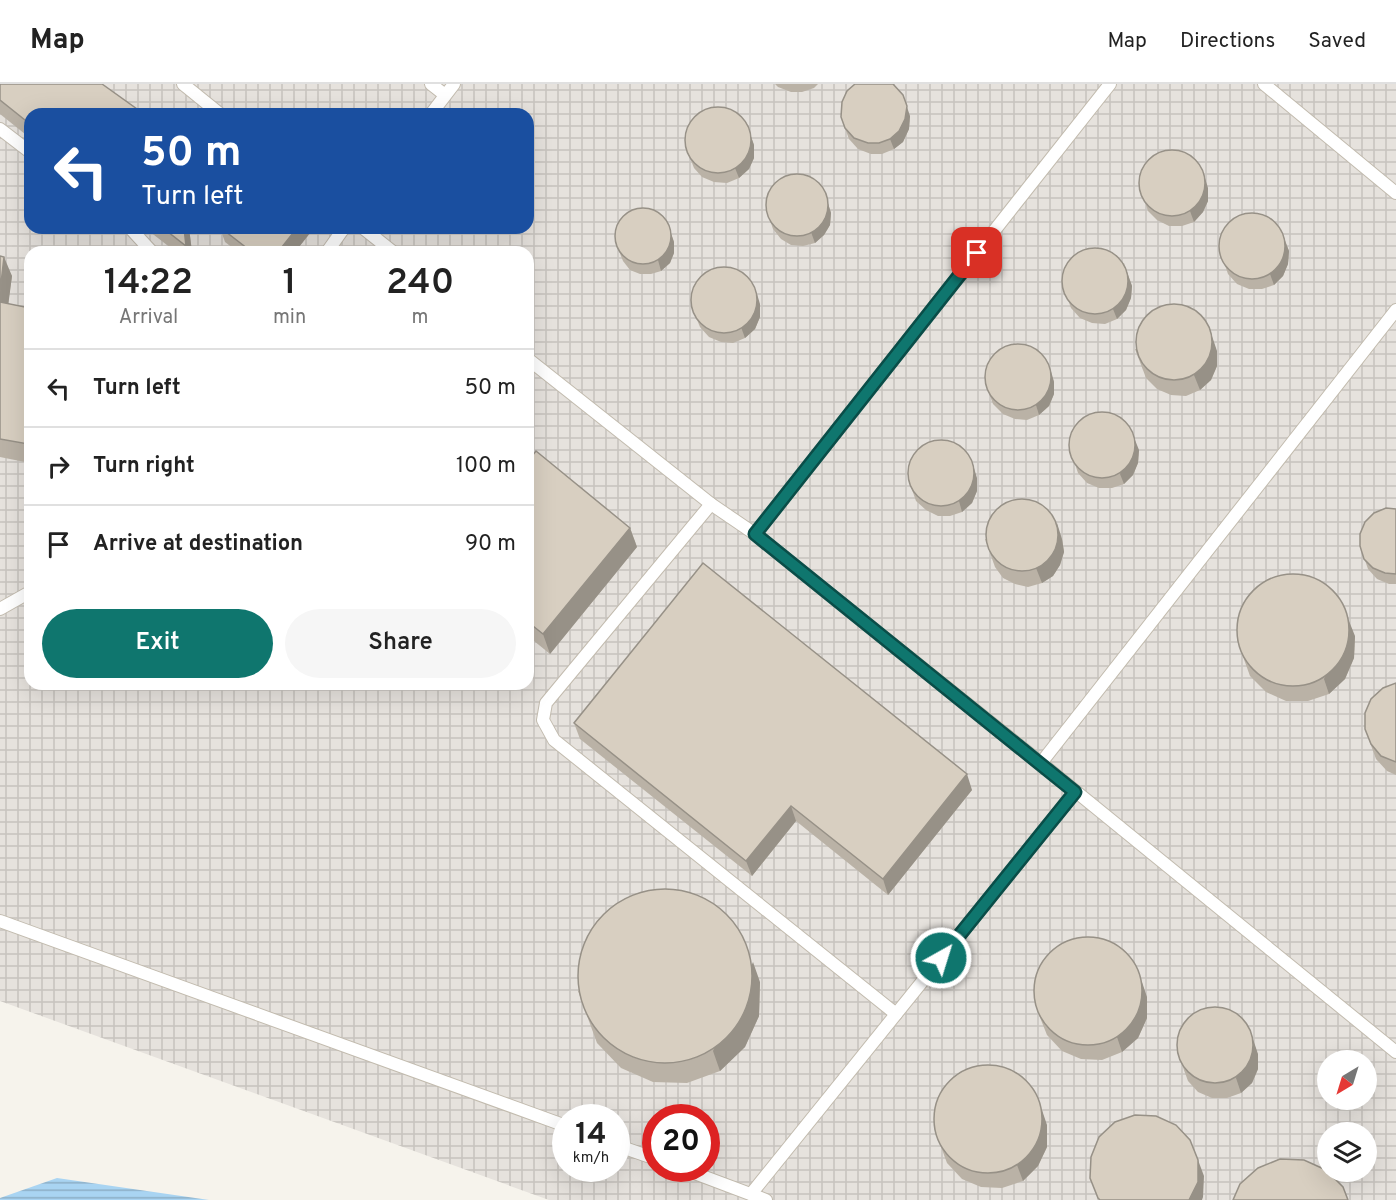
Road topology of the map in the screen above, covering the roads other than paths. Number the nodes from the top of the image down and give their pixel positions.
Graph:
1 (183, 84) edge
2 (431, 84) edge
3 (454, 84) edge
4 (1110, 84) edge
5 (1264, 84) edge
6 (445, 95) junction
7 (213, 108) edge
8 (435, 108) edge
9 (0, 129) edge
10 (24, 147) edge
11 (1396, 193) edge
12 (136, 234) edge
13 (370, 234) edge
14 (146, 246) edge
15 (386, 246) edge
16 (1396, 310) edge
17 (534, 364) edge
18 (711, 504) junction
19 (755, 534) junction
20 (24, 595) edge
21 (0, 609) edge
22 (1041, 763) junction
23 (1075, 792) junction
24 (0, 921) edge
25 (896, 1014) junction
26 (1396, 1052) edge
27 (552, 1121) edge
28 (719, 1182) edge
29 (751, 1194) junction
30 (766, 1200) edge

1 - 7 lane
2 - 6 lane
3 - 6 lane
4 - 19 lane
5 - 11 lane
6 - 8 lane
9 - 10 lane
12 - 14 lane
13 - 15 lane
16 - 22 lane
17 - 18 lane
18 - 19 lane
18 - 25 lane
19 - 22 lane
20 - 21 lane
22 - 23 lane
23 - 25 lane
23 - 26 lane
24 - 27 lane
25 - 29 lane
28 - 29 lane
29 - 30 lane

